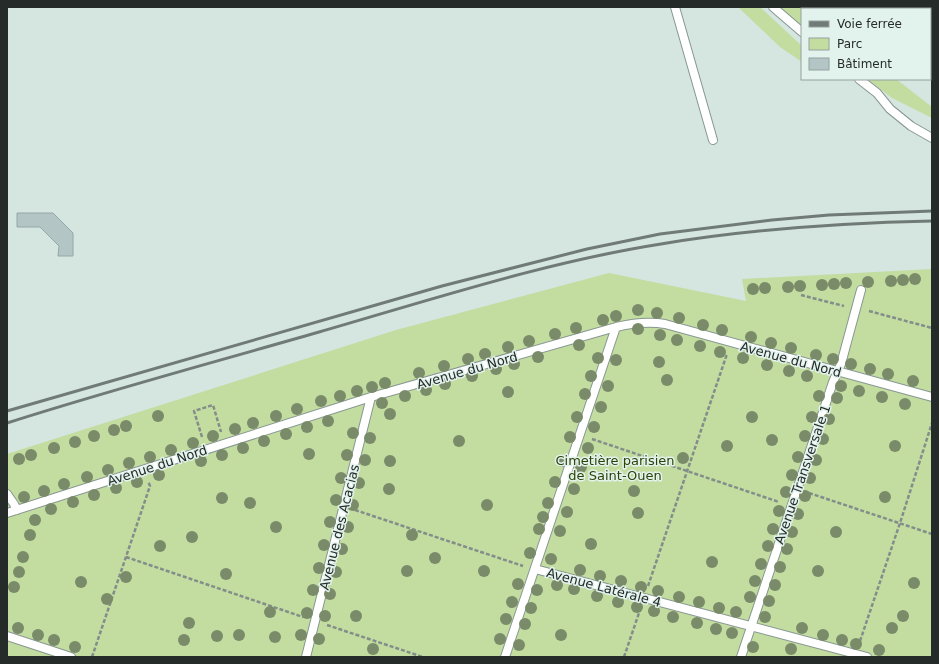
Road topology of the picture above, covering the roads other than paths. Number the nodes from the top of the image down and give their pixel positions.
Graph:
1 (675, 7) edge
2 (773, 7) edge
3 (801, 31) edge
4 (860, 80) edge
5 (932, 138) edge
6 (713, 140) dead end
7 (861, 290) dead end
8 (616, 327) junction
9 (838, 372) junction
10 (371, 397) junction
11 (932, 397) edge
12 (7, 494) edge
13 (17, 510) junction
14 (7, 513) edge
15 (535, 569) junction
16 (751, 626) junction
17 (7, 636) edge
18 (71, 657) edge
19 (306, 657) edge
20 (505, 657) edge
21 (741, 657) edge
22 (867, 657) edge

1 - 6 lane
2 - 3 lane
4 - 5 lane
7 - 9 lane, Avenue Transversale 1
8 - 9 lane, Avenue du Nord
8 - 10 lane, Avenue du Nord
8 - 15 lane
9 - 11 lane, Avenue du Nord
9 - 16 lane, Avenue Transversale 1
10 - 13 lane, Avenue du Nord
10 - 19 lane, Avenue des Acacias
12 - 13 lane
13 - 14 lane, Avenue du Nord
15 - 16 lane, Avenue Latérale 4
15 - 20 lane
16 - 21 lane, Avenue Transversale 1
16 - 22 lane, Avenue Latérale 4
17 - 18 lane

